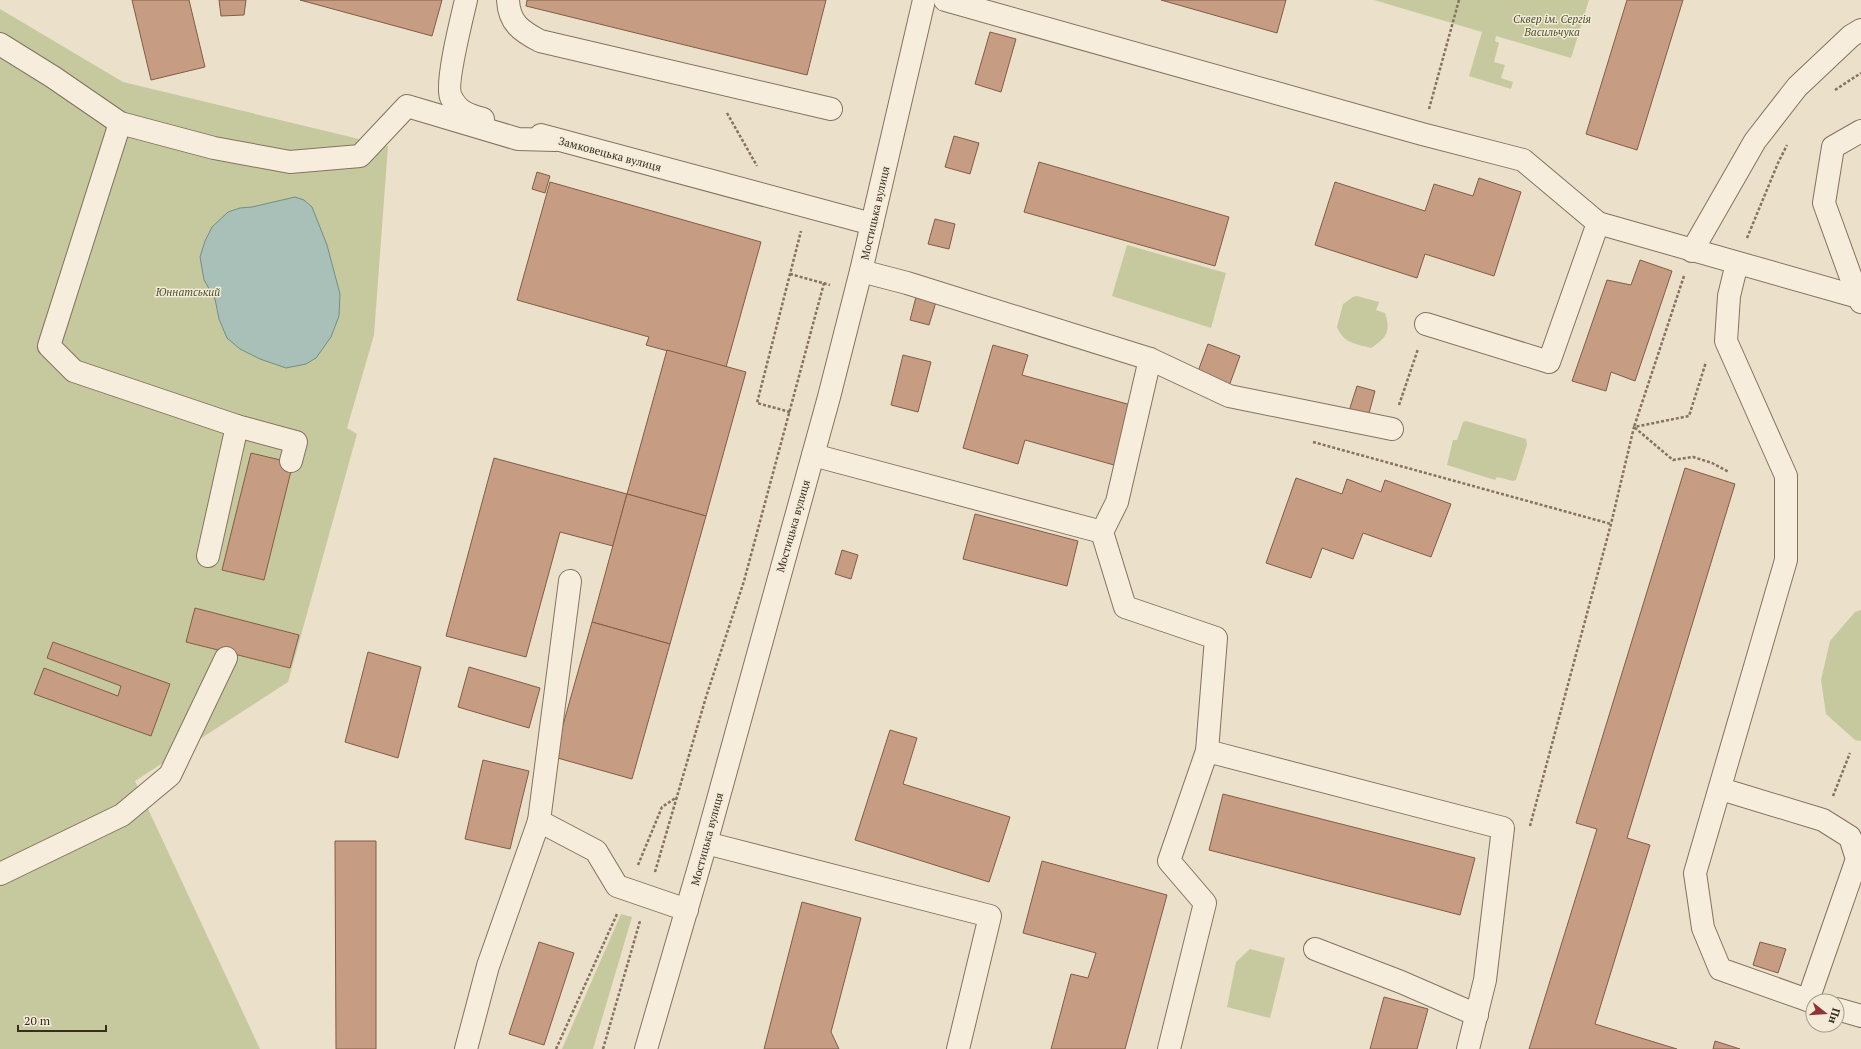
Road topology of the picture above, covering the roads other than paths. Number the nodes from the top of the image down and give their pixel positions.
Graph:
1 (466, 0) edge
2 (508, 0) edge
3 (924, 0) edge
4 (945, 0) edge
5 (1861, 30) edge
6 (0, 44) edge
7 (831, 108) dead end
8 (120, 123) junction
9 (1861, 131) edge
10 (556, 140) junction
11 (1598, 223) junction
12 (872, 224) junction
13 (1692, 251) junction
14 (1737, 264) junction
15 (861, 271) junction
16 (1859, 299) edge
17 (1426, 324) road end
18 (1150, 359) junction
19 (237, 426) junction
20 (1392, 429) road end
21 (813, 456) junction
22 (290, 461) dead end
23 (1102, 532) junction
24 (208, 556) dead end
25 (570, 581) dead end
26 (226, 658) dead end
27 (1207, 750) junction
28 (1721, 789) junction
29 (539, 821) junction
30 (706, 843) junction
31 (0, 874) edge
32 (687, 910) junction
33 (1315, 949) dead end
34 (1813, 993) edge
35 (1805, 999) edge
36 (1845, 1011) edge
37 (1477, 1015) junction
38 (1861, 1016) edge
39 (466, 1049) edge
40 (646, 1049) edge
41 (958, 1049) edge
42 (1169, 1049) edge
43 (1468, 1049) edge

1 - 10 street, Замковецька вулиця
2 - 7 street
3 - 12 street, Мостицька вулиця
4 - 11 street
5 - 13 street
6 - 8 street
8 - 10 street
8 - 19 street
9 - 16 street
10 - 12 street, Замковецька вулиця
11 - 13 street
11 - 17 street
12 - 15 street, Мостицька вулиця
13 - 14 street
14 - 16 street
14 - 28 street
15 - 18 street
15 - 21 street, Мостицька вулиця
18 - 20 street
18 - 23 street
19 - 22 street
19 - 24 street
21 - 23 street
21 - 30 street, Мостицька вулиця
23 - 27 street
25 - 29 street
26 - 31 street
27 - 37 street
27 - 42 street
28 - 34 street
28 - 35 street
29 - 32 street
29 - 39 street
30 - 32 street, Мостицька вулиця
30 - 41 street
32 - 40 street, Мостицька вулиця
33 - 37 street
36 - 38 street
37 - 43 street

